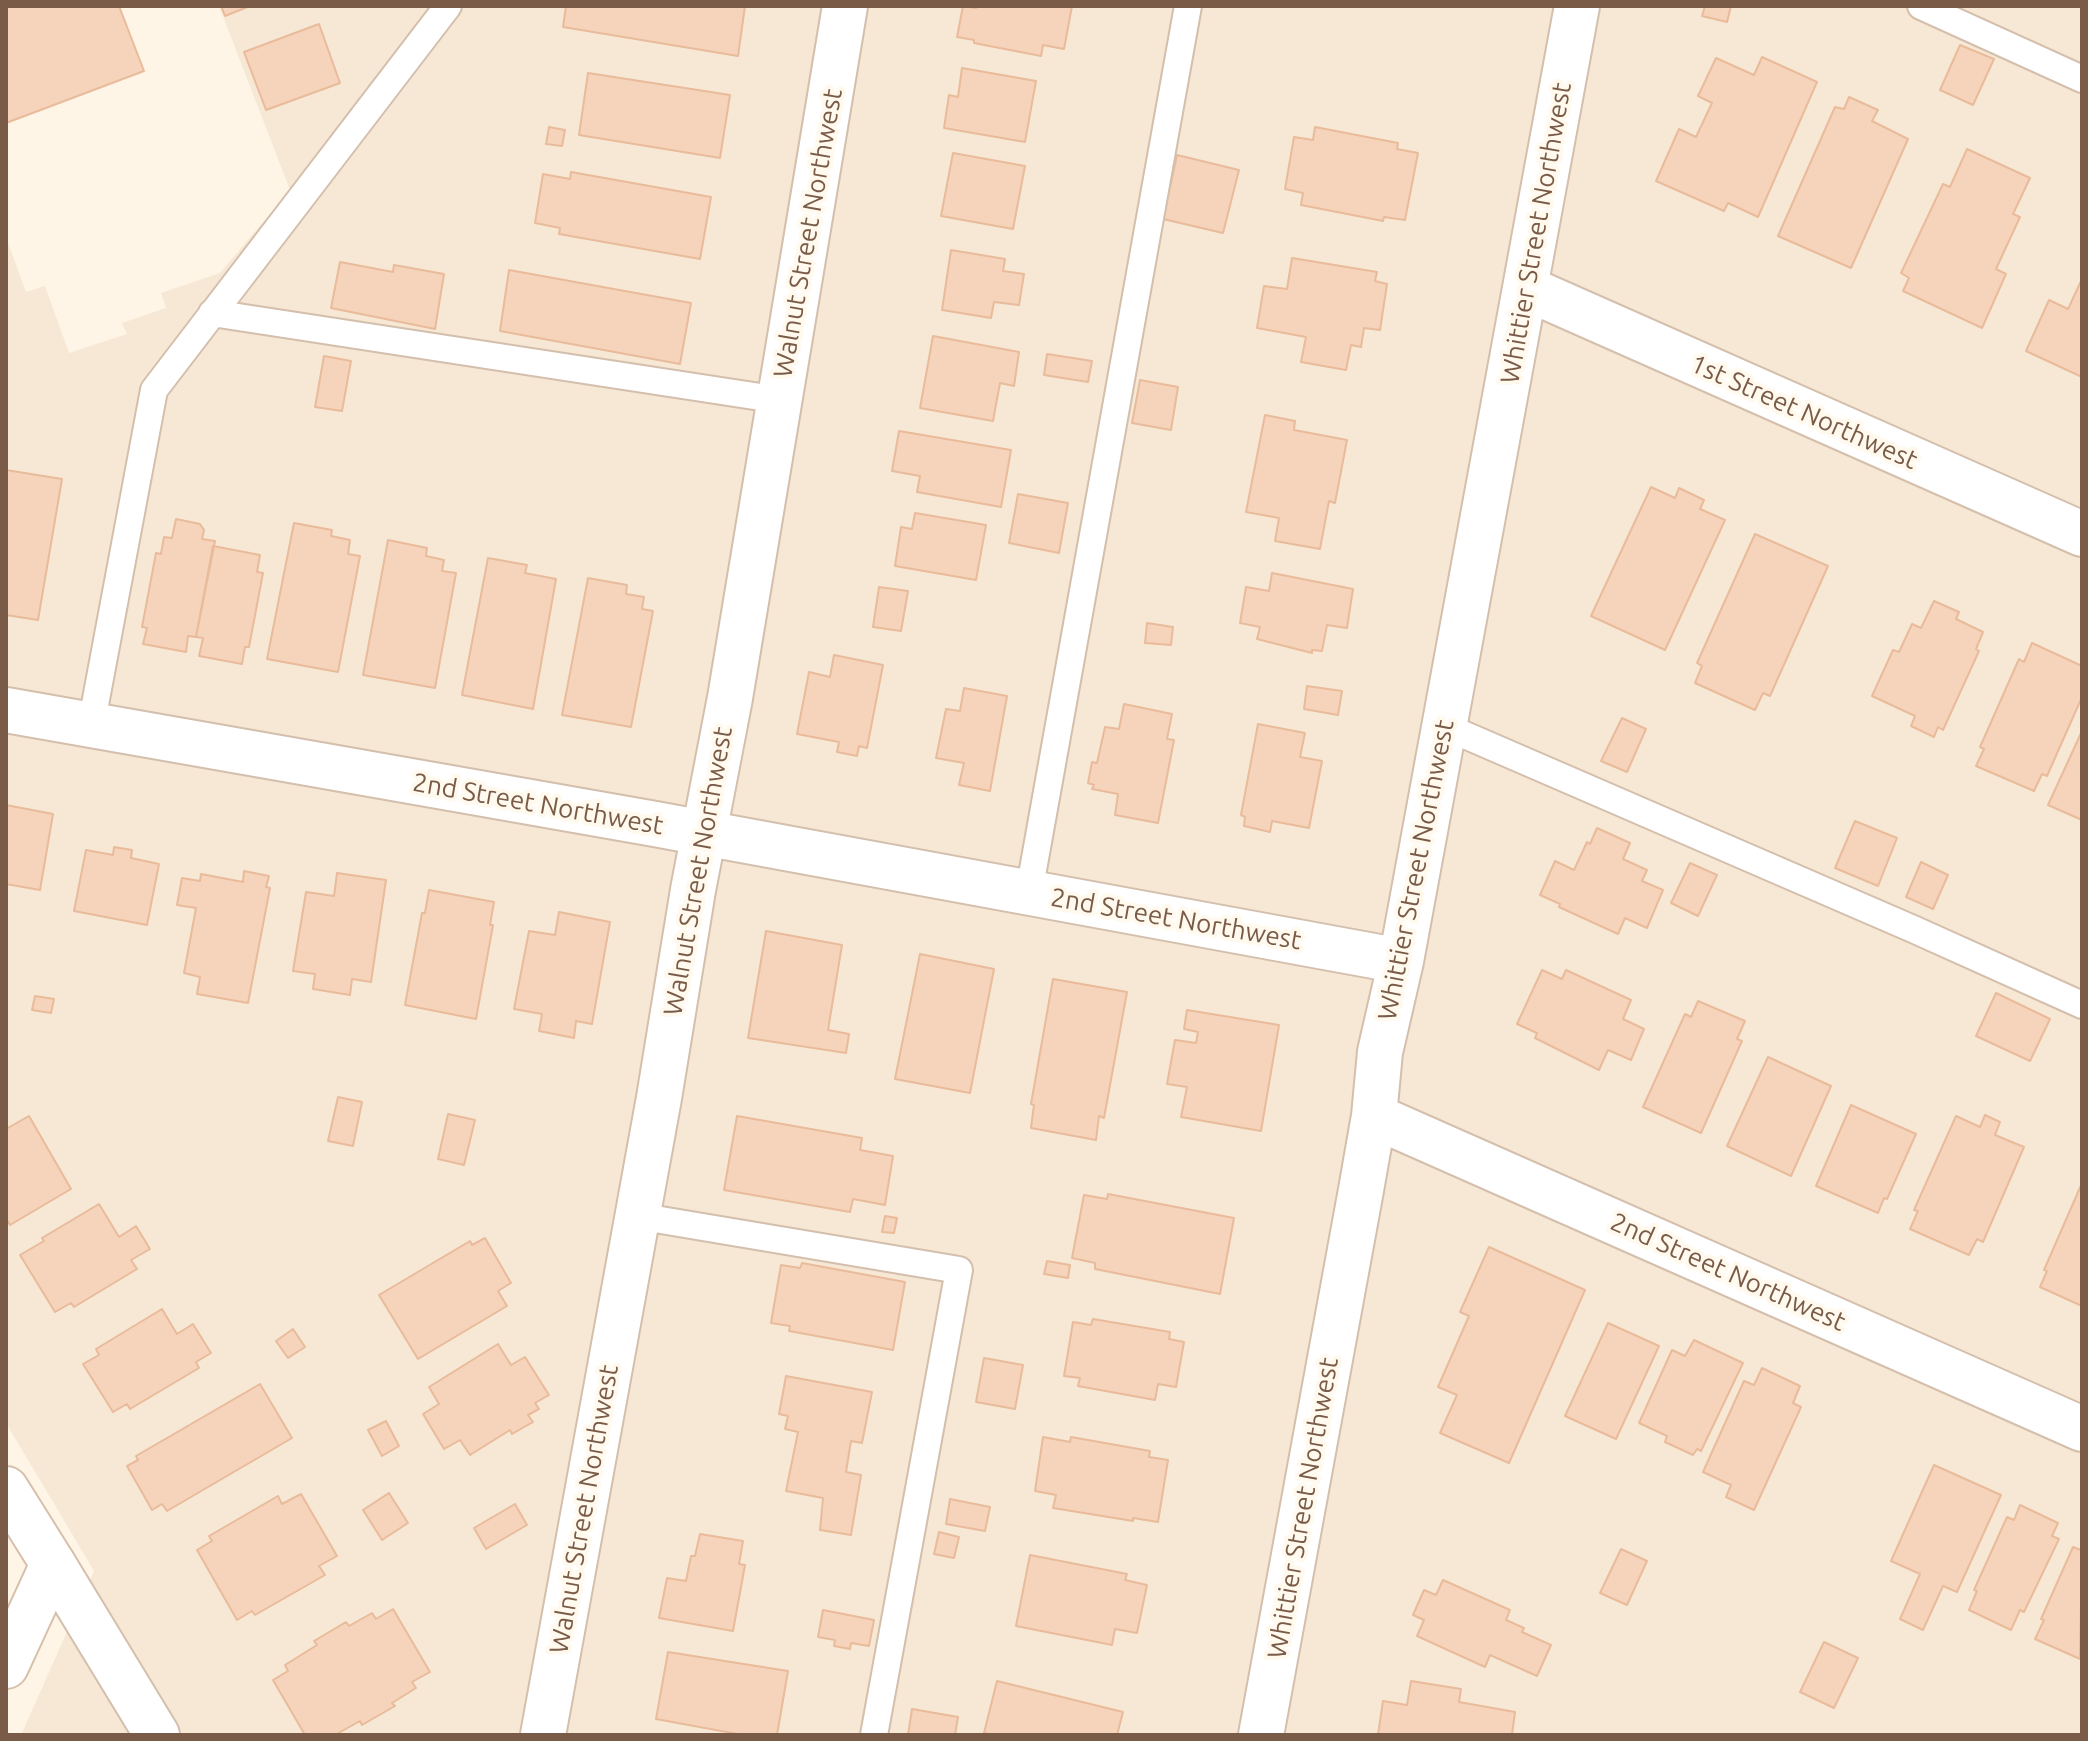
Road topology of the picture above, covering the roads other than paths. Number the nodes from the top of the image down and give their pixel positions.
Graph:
1 (448, 6) edge
2 (845, 6) edge
3 (1188, 6) edge
4 (1577, 6) edge
5 (1921, 6) edge
6 (2082, 79) edge
7 (1526, 288) junction
8 (212, 313) junction
9 (780, 400) junction
10 (2082, 534) edge
11 (6, 710) edge
12 (91, 726) junction
13 (1444, 726) junction
14 (704, 833) junction
15 (1029, 892) junction
16 (1401, 961) junction
17 (2082, 1005) edge
18 (1374, 1116) junction
19 (637, 1216) junction
20 (2082, 1429) edge
21 (6, 1489) edge
22 (53, 1564) junction
23 (6, 1666) edge
24 (157, 1735) edge
25 (543, 1735) edge
26 (874, 1735) edge
27 (1261, 1735) edge

1 - 8 lane
2 - 9 street, Walnut Street Northwest
3 - 15 lane
4 - 7 street, Whittier Street Northwest
5 - 6 lane
7 - 10 street, 1st Street Northwest
7 - 13 street, Whittier Street Northwest
8 - 9 lane
8 - 12 lane
9 - 14 street, Walnut Street Northwest
11 - 12 street, 2nd Street Northwest
12 - 14 street, 2nd Street Northwest
13 - 16 street, Whittier Street Northwest
13 - 17 lane
14 - 15 street, 2nd Street Northwest
14 - 19 street, Walnut Street Northwest
15 - 16 street, 2nd Street Northwest
16 - 18 street, Whittier Street Northwest
18 - 20 street, 2nd Street Northwest
18 - 27 street, Whittier Street Northwest
19 - 25 street, Walnut Street Northwest
19 - 26 lane
21 - 22 street
22 - 23 street
22 - 24 street

